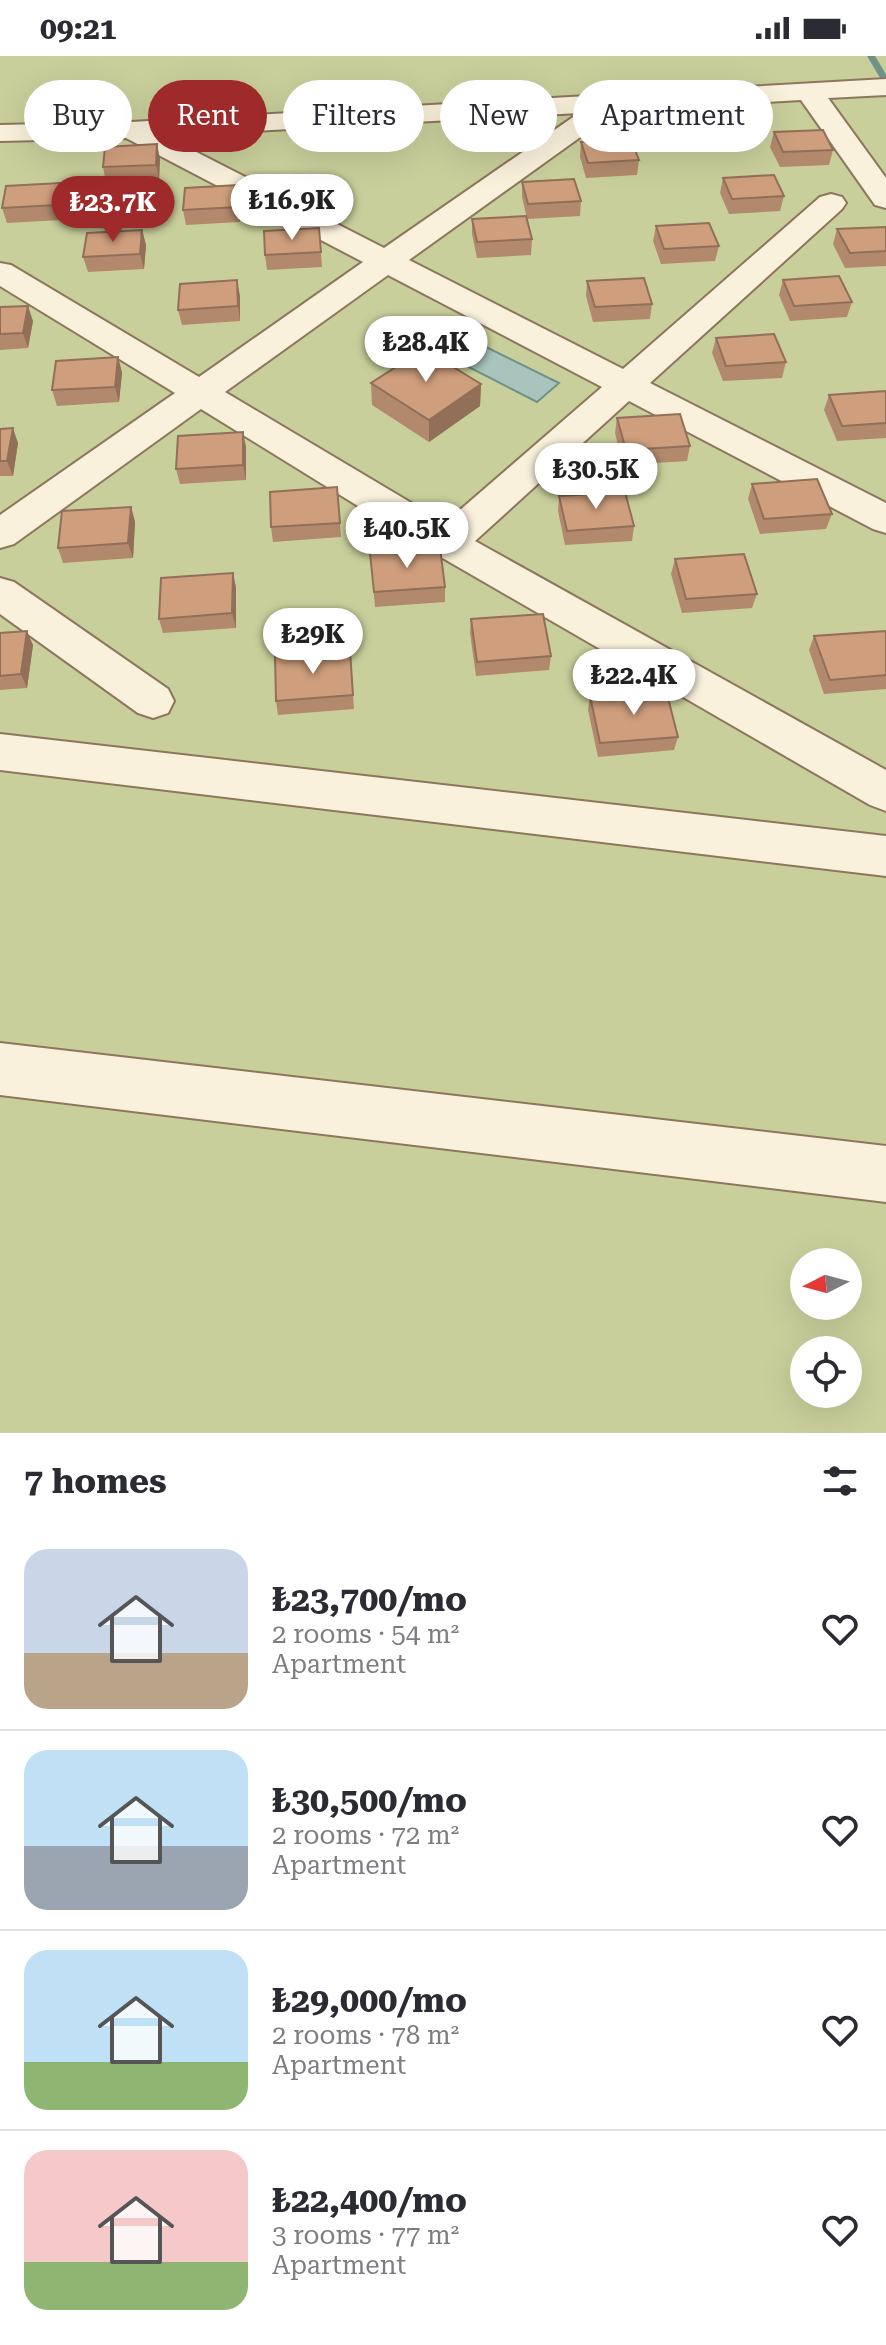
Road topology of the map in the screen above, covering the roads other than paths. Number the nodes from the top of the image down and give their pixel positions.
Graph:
1 (886, 87) edge
2 (810, 93) junction
3 (773, 95) edge
4 (573, 106) edge
5 (573, 129) edge
6 (132, 130) edge
7 (132, 131) edge
8 (24, 132) edge
9 (0, 133) edge
10 (886, 199) edge
11 (831, 203) dead end
12 (383, 262) junction
13 (0, 272) edge
14 (625, 386) junction
15 (199, 392) junction
16 (886, 519) edge
17 (0, 534) edge
18 (448, 543) junction
19 (0, 593) edge
20 (153, 701) dead end
21 (0, 752) edge
22 (886, 792) edge
23 (886, 856) edge
24 (0, 1069) edge
25 (886, 1174) edge

1 - 2 street
2 - 3 street
2 - 10 street
4 - 6 street
5 - 12 street
7 - 12 street
8 - 9 street
11 - 14 street
12 - 14 street
12 - 15 street
13 - 15 street
14 - 16 street
14 - 18 street
15 - 17 street
15 - 18 street
18 - 22 street
19 - 20 street
21 - 23 street
24 - 25 street

